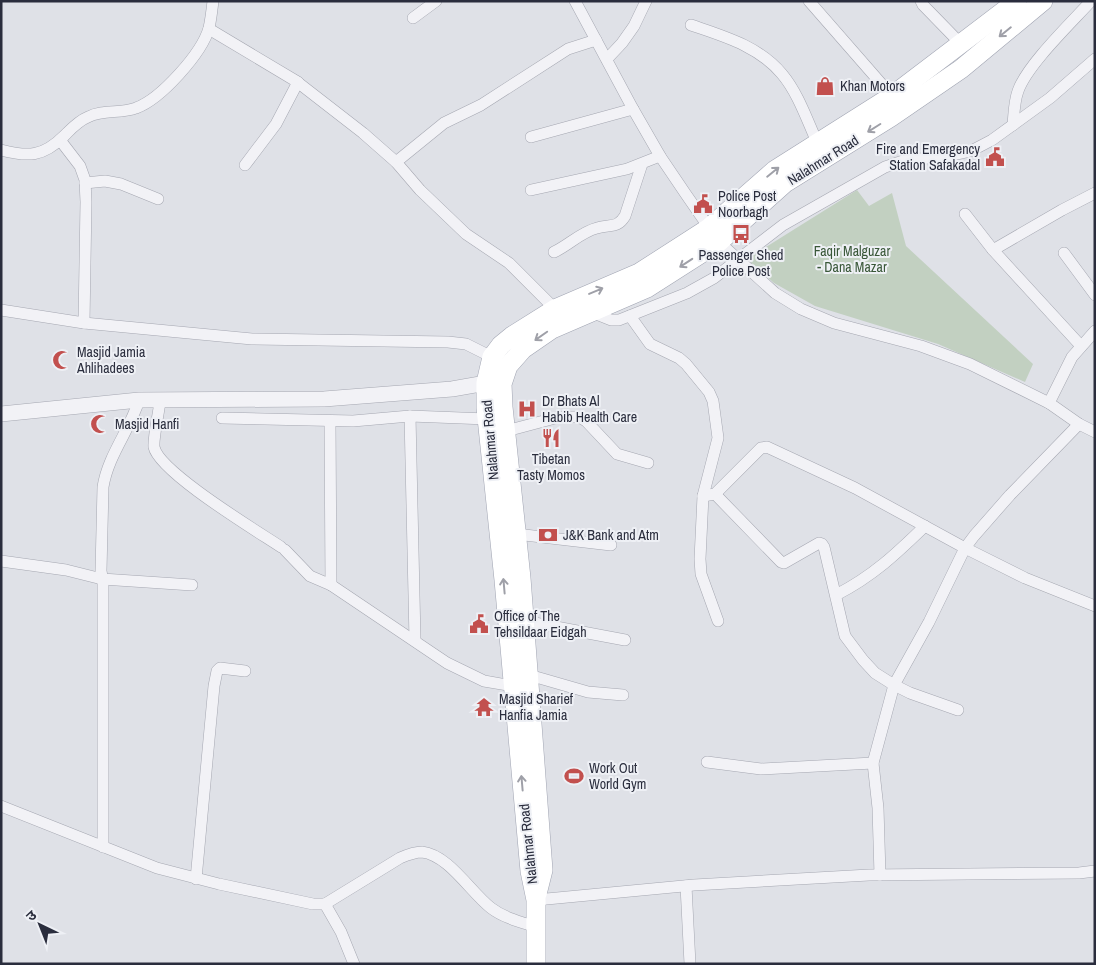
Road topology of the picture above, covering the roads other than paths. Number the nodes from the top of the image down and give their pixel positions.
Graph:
1 (213, 1) edge
2 (436, 1) edge
3 (575, 1) edge
4 (646, 1) edge
5 (809, 1) edge
6 (921, 1) edge
7 (1017, 1) edge
8 (1043, 1) edge
9 (1091, 1) edge
10 (413, 18) dead end
11 (690, 25) dead end
12 (209, 29) junction
13 (596, 40) junction
14 (961, 44) junction
15 (606, 59) junction
16 (1095, 59) edge
17 (939, 61) junction
18 (949, 76) junction
19 (298, 82) junction
20 (892, 96) junction
21 (633, 109) junction
22 (1013, 125) junction
23 (531, 137) dead end
24 (60, 140) junction
25 (817, 142) junction
26 (1, 150) edge
27 (660, 156) junction
28 (396, 162) junction
29 (642, 164) junction
30 (245, 165) dead end
31 (85, 183) junction
32 (531, 190) dead end
33 (1095, 193) edge
34 (158, 199) dead end
35 (965, 214) dead end
36 (714, 235) junction
37 (993, 250) junction
38 (554, 252) dead end
39 (1064, 253) dead end
40 (737, 259) junction
41 (1095, 295) edge
42 (555, 309) junction
43 (1, 310) edge
44 (591, 312) junction
45 (630, 316) junction
46 (84, 323) junction
47 (1095, 331) edge
48 (1080, 346) junction
49 (492, 357) junction
50 (494, 384) junction
51 (139, 400) junction
52 (160, 401) junction
53 (1049, 403) junction
54 (1, 414) edge
55 (410, 416) junction
56 (222, 418) dead end
57 (487, 419) junction
58 (330, 420) junction
59 (1079, 424) junction
60 (506, 431) junction
61 (1095, 432) edge
62 (648, 463) dead end
63 (709, 495) junction
64 (925, 526) junction
65 (516, 534) junction
66 (611, 545) dead end
67 (966, 548) junction
68 (1, 561) edge
69 (102, 579) junction
70 (192, 584) dead end
71 (331, 585) junction
72 (836, 595) junction
73 (1095, 606) edge
74 (524, 621) junction
75 (718, 621) dead end
76 (415, 640) junction
77 (626, 640) dead end
78 (245, 671) dead end
79 (529, 675) junction
80 (894, 685) junction
81 (512, 686) junction
82 (623, 695) dead end
83 (958, 710) dead end
84 (706, 762) dead end
85 (873, 763) junction
86 (1, 806) edge
87 (103, 847) junction
88 (1095, 871) edge
89 (880, 875) junction
90 (196, 878) junction
91 (686, 886) junction
92 (536, 900) junction
93 (325, 904) junction
94 (537, 927) junction
95 (354, 964) edge
96 (536, 964) edge
97 (690, 964) edge

1 - 12 street
2 - 10 street
3 - 13 street
4 - 15 street
5 - 20 street
6 - 14 street
7 - 14 main road, Nalahmar Road
8 -> 18 main road, Nalahmar Road
9 - 22 street
11 - 25 street
12 - 19 street
12 - 24 street
13 - 15 street
13 - 28 street
14 - 17 main road, Nalahmar Road
15 - 21 street
16 - 22 street
17 - 18 main road
17 - 20 main road, Nalahmar Road
18 -> 36 main road, Nalahmar Road
19 - 28 street
19 - 30 street
20 - 25 main road, Nalahmar Road
21 - 23 street
21 - 27 street
22 - 40 street
24 - 26 street
24 - 31 street
36 -> 25 main road, Nalahmar Road
27 - 29 street
27 - 36 street
28 - 42 street
29 - 32 street
29 - 38 street
31 - 34 street
31 - 46 street
33 - 37 street
35 - 37 street
36 - 40 street
42 -> 36 main road, Nalahmar Road
36 -> 44 main road, Nalahmar Road
37 - 48 street
39 - 41 street
40 - 45 street
40 - 53 street
42 - 49 main road, Nalahmar Road
43 - 46 street
44 - 45 street
44 -> 50 main road, Nalahmar Road
45 - 63 street
46 - 49 street
47 - 48 street
48 - 53 street
49 - 50 main road, Nalahmar Road
50 - 52 street
50 - 57 main road, Nalahmar Road
50 - 60 main road, Nalahmar Road
51 - 52 street
51 - 54 street
51 - 69 street
52 - 71 street
53 - 59 street
55 - 57 street
55 - 58 street
55 - 76 street
56 - 58 street
81 -> 57 main road, Nalahmar Road
58 - 71 street
59 - 61 street
59 - 67 street
60 - 62 street
60 - 65 main road, Nalahmar Road
63 - 64 street
63 - 72 street
63 - 75 street
64 - 67 street
64 - 72 street
65 - 66 street
65 - 74 main road, Nalahmar Road
67 - 73 street
67 - 80 street
68 - 69 street
69 - 70 street
69 - 87 street
71 - 76 street
72 - 80 street
74 - 77 street
74 - 79 main road, Nalahmar Road
76 - 81 street
78 - 90 street
79 - 82 street
79 - 92 main road, Nalahmar Road
80 - 83 street
80 - 85 street
92 -> 81 main road, Nalahmar Road
84 - 85 street
85 - 89 street
86 - 87 street
87 - 90 street
88 - 89 street
89 - 91 street
90 - 93 street
91 - 92 street
91 - 97 street
92 - 94 main road
93 - 94 street
93 - 95 street
94 - 96 main road

